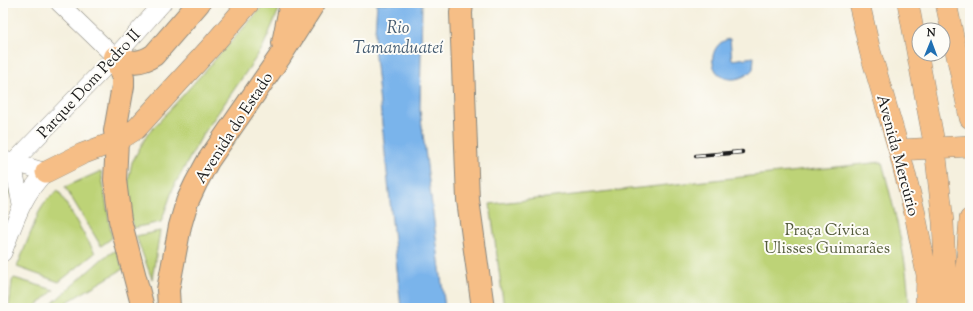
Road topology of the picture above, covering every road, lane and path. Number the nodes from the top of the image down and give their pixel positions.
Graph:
1 (59, 3) edge
2 (163, 3) edge
3 (199, 3) edge
4 (248, 3) edge
5 (291, 3) edge
6 (314, 3) edge
7 (462, 3) edge
8 (859, 3) edge
9 (946, 3) edge
10 (908, 6) edge
11 (115, 57) junction
12 (279, 58) junction
13 (970, 118) edge
14 (117, 141) junction
15 (970, 146) edge
16 (935, 148) junction
17 (899, 150) junction
18 (6, 165) edge
19 (46, 172) junction
20 (21, 205) junction
21 (915, 214) junction
22 (970, 219) edge
23 (3, 253) edge
24 (952, 306) edge
25 (144, 308) edge
26 (169, 308) edge
27 (483, 308) edge
28 (926, 308) edge

1 - 11 street
2 - 11 street, Parque Dom Pedro II
3 - 11 highway
4 - 14 main road
5 - 12 highway
6 - 12 highway, Avenida do Estado
7 - 27 highway
8 - 17 main road, Avenida Mercúrio
9 - 13 main road
10 - 16 main road
11 - 14 highway
11 - 18 street, Parque Dom Pedro II
12 - 26 highway, Avenida do Estado
14 - 19 main road
14 - 25 highway
15 - 16 main road
16 - 17 main road
16 - 24 main road
17 - 21 main road, Avenida Mercúrio
18 - 19 street
18 - 20 street
19 - 20 street
20 - 23 street
21 - 24 main road
21 - 28 main road, Avenida Mercúrio
22 - 24 main road

